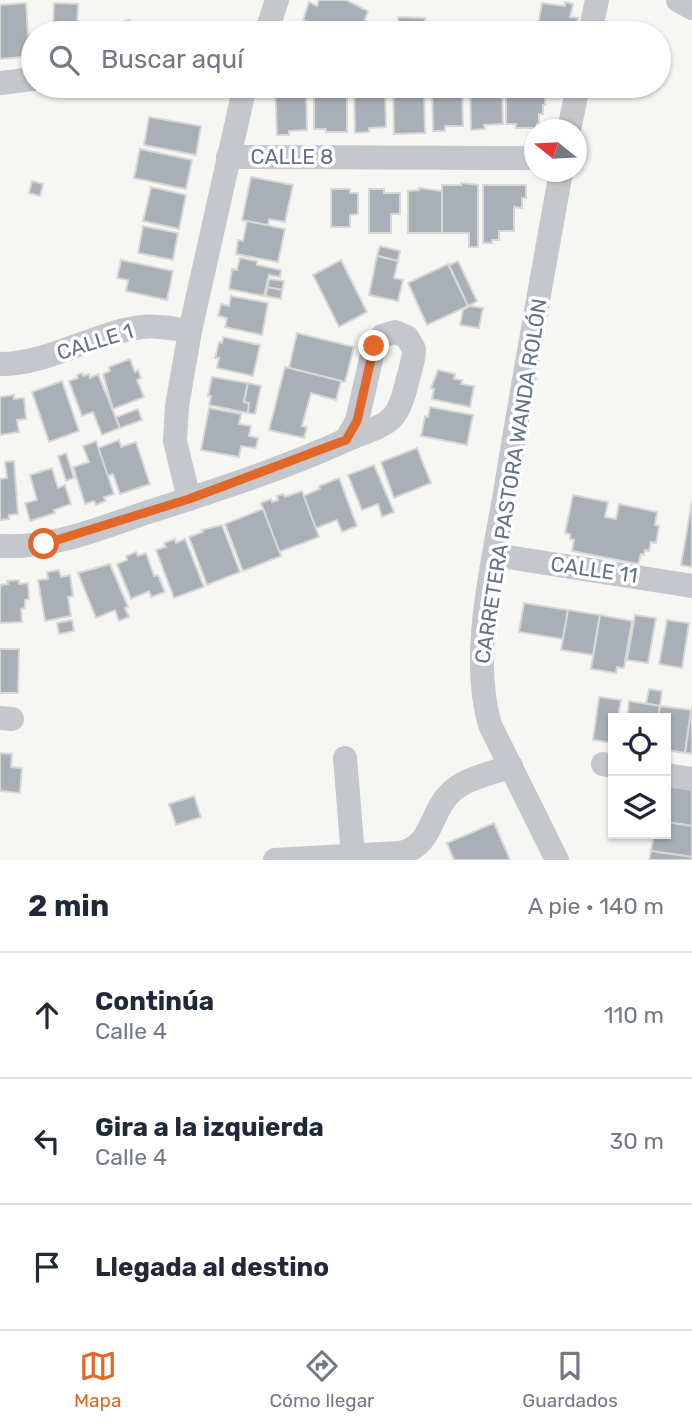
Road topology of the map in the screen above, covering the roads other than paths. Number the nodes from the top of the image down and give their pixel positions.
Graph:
1 (277, 0) edge
2 (597, 0) edge
3 (678, 0) edge
4 (692, 8) edge
5 (269, 21) edge
6 (593, 21) edge
7 (21, 80) edge
8 (0, 83) edge
9 (243, 98) edge
10 (576, 98) edge
11 (571, 119) edge
12 (228, 157) junction
13 (524, 159) edge
14 (559, 182) edge
15 (190, 331) junction
16 (0, 364) edge
17 (346, 440) dead end
18 (189, 499) junction
19 (0, 546) edge
20 (495, 555) junction
21 (692, 586) edge
22 (345, 758) dead end
23 (510, 766) junction
24 (671, 776) edge
25 (692, 779) edge
26 (353, 856) junction
27 (275, 860) edge
28 (557, 860) edge

1 - 5 street
2 - 6 street
3 - 4 street
7 - 8 street
9 - 12 street
10 - 11 street
12 - 13 street, CALLE 8
12 - 15 street, CALLE 8
14 - 20 street, CARRETERA PASTORA WANDA ROLÓN
15 - 16 street, CALLE 1
15 - 18 street, CALLE 8
17 - 18 street
18 - 19 street
20 - 21 street, CALLE 11
20 - 23 street, CARRETERA PASTORA WANDA ROLÓN
22 - 26 street
23 - 26 street
23 - 28 street, CARRETERA PASTORA WANDA ROLÓN
24 - 25 street
26 - 27 street

